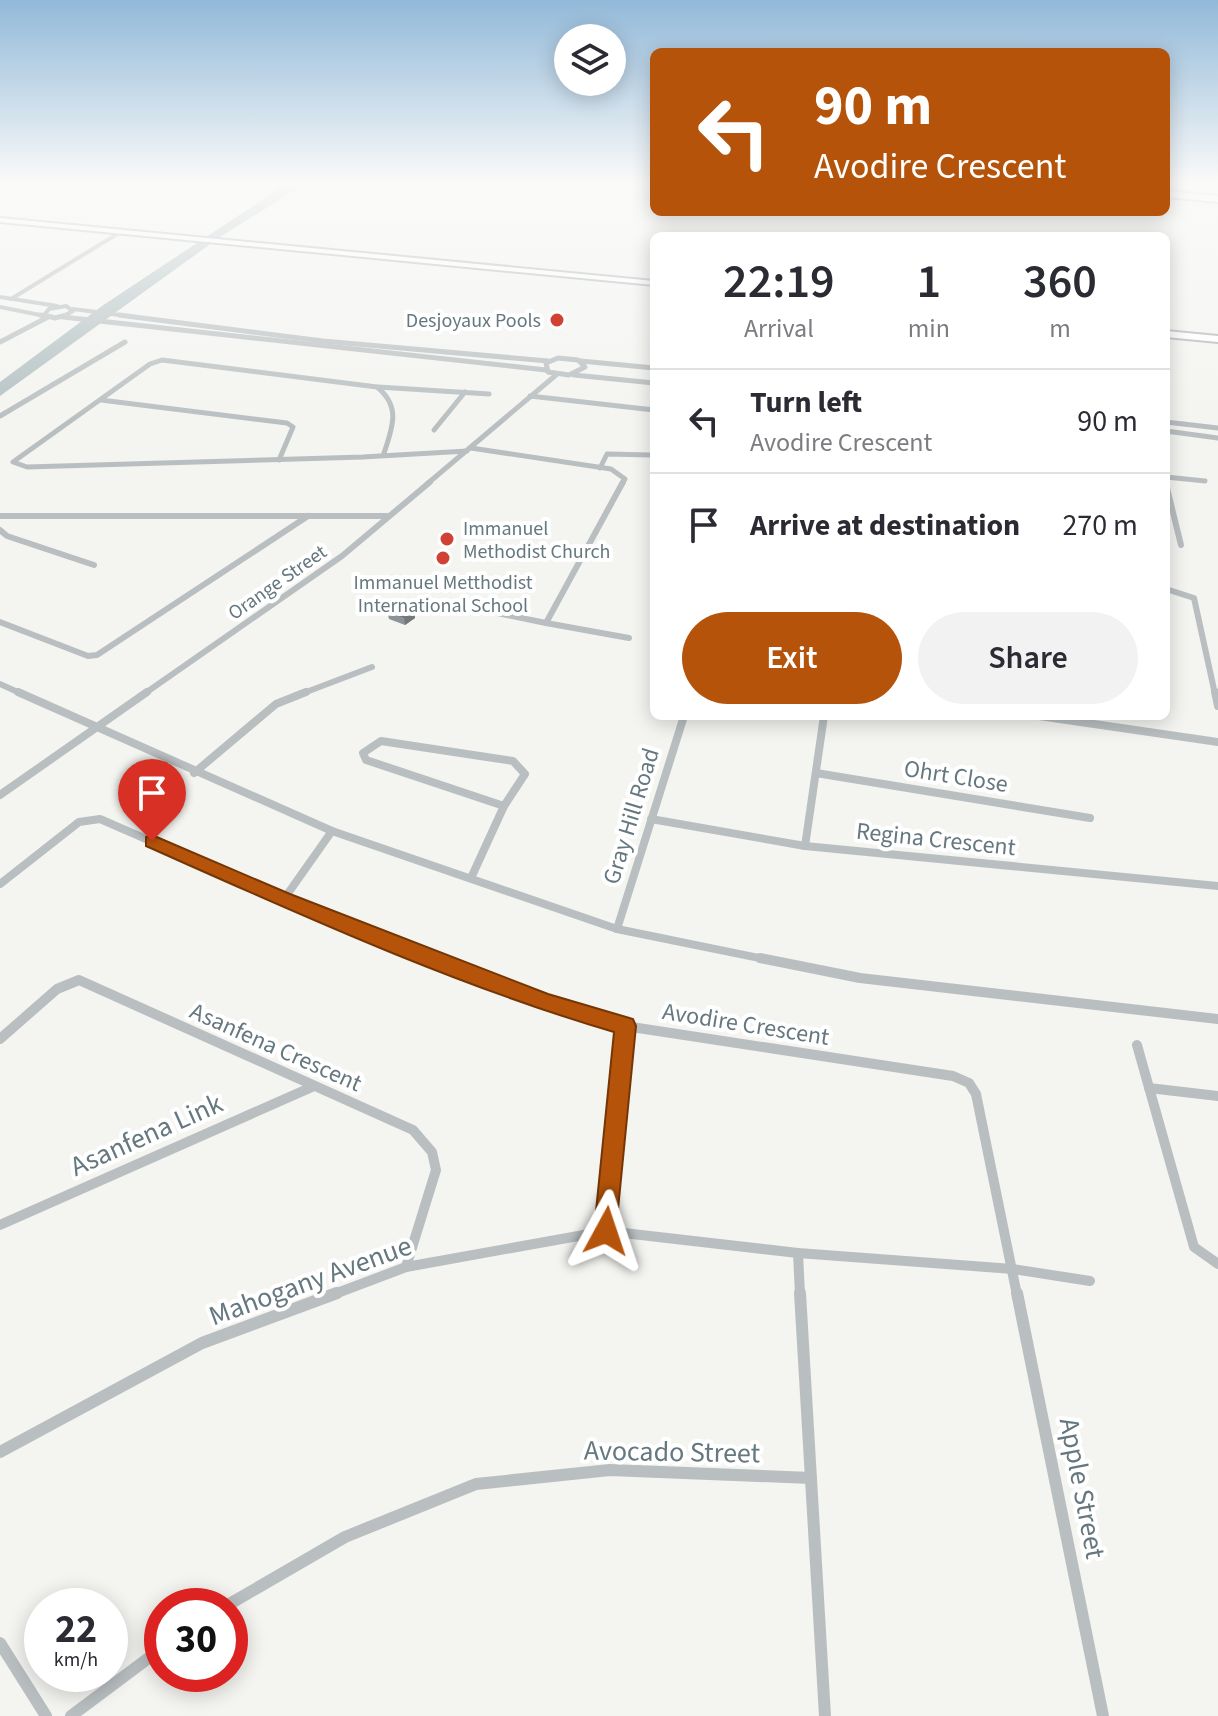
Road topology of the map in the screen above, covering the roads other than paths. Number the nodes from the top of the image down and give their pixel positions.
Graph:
1 (68, 264) edge
2 (463, 264) edge
3 (650, 283) edge
4 (11, 299) junction
5 (0, 302) edge
6 (62, 306) junction
7 (53, 308) junction
8 (73, 309) junction
9 (47, 317) junction
10 (63, 317) junction
11 (0, 334) edge
12 (1170, 334) edge
13 (10, 337) junction
14 (1218, 339) edge
15 (0, 342) edge
16 (125, 342) dead end
17 (551, 360) junction
18 (582, 366) junction
19 (650, 370) edge
20 (551, 373) junction
21 (573, 375) junction
22 (650, 380) edge
23 (650, 381) edge
24 (377, 387) junction
25 (465, 392) junction
26 (489, 394) dead end
27 (530, 396) junction
28 (100, 400) junction
29 (650, 410) edge
30 (0, 416) edge
31 (1170, 429) edge
32 (1170, 429) edge
33 (434, 430) dead end
34 (1218, 435) edge
35 (469, 449) junction
36 (413, 455) junction
37 (650, 455) edge
38 (383, 456) junction
39 (459, 457) junction
40 (279, 460) junction
41 (600, 468) junction
42 (1170, 477) edge
43 (1205, 481) dead end
44 (1170, 500) edge
45 (308, 515) junction
46 (1, 516) edge
47 (389, 516) junction
48 (0, 527) edge
49 (1181, 545) dead end
50 (94, 565) dead end
51 (1170, 590) edge
52 (473, 608) dead end
53 (0, 622) edge
54 (546, 623) junction
55 (629, 638) dead end
56 (372, 667) dead end
57 (0, 684) edge
58 (1218, 706) edge
59 (683, 720) edge
60 (823, 720) edge
61 (1092, 720) edge
62 (96, 726) junction
63 (1218, 742) edge
64 (194, 773) junction
65 (816, 773) junction
66 (0, 795) edge
67 (504, 806) junction
68 (1090, 818) dead end
69 (651, 819) junction
70 (332, 831) junction
71 (805, 846) junction
72 (471, 878) junction
73 (0, 884) edge
74 (1218, 886) edge
75 (284, 899) junction
76 (617, 929) junction
77 (1218, 1019) edge
78 (625, 1026) junction
79 (0, 1039) edge
80 (1137, 1045) dead end
81 (969, 1083) joint
82 (312, 1087) junction
83 (1149, 1088) junction
84 (1218, 1096) edge
85 (0, 1225) edge
86 (606, 1231) junction
87 (798, 1253) junction
88 (1218, 1264) edge
89 (406, 1267) junction
90 (1013, 1269) junction
91 (1090, 1281) dead end
92 (0, 1452) edge
93 (811, 1478) junction
94 (248, 1593) edge
95 (0, 1643) edge
96 (144, 1661) edge
97 (46, 1716) edge
98 (71, 1716) edge
99 (825, 1716) edge
100 (1103, 1716) edge

1 - 4 street
2 - 3 main road
4 - 5 street
4 - 6 street
5 - 7 street
5 - 9 street
6 - 7 street
6 - 8 street
7 - 9 street
8 - 10 street
8 - 17 street
9 - 10 street
9 - 13 street
10 - 20 street
11 - 13 street
12 - 14 main road
13 - 15 street
16 - 30 street
17 - 18 street
17 - 20 street
18 - 19 street
18 - 21 street
18 - 22 street
20 - 21 street
20 - 27 street, Orange Street
21 - 23 street
24 - 25 street
24 - 28 street
24 - 38 street
25 - 26 street
25 - 33 street
27 - 29 street
27 - 35 street, Orange Street
28 - 40 street
28 - 40 street
31 - 34 street
32 - 34 street
35 - 36 street
35 - 39 street, Orange Street
35 - 41 street
36 - 38 street
36 - 39 street
37 - 41 street
38 - 40 street
39 - 47 street, Orange Street
41 - 54 street
42 - 43 street
44 - 49 street
45 - 46 street
45 - 47 street
45 - 53 street
46 - 48 street
47 - 62 street, Orange Street
48 - 50 street
51 - 58 street
52 - 54 street
54 - 55 street
56 - 64 street
57 - 62 street
59 - 69 street, Gray Hill Road
60 - 65 street
61 - 63 street
62 - 64 street
62 - 66 street, Orange Street
64 - 70 street
65 - 68 street, Ohrt Close
65 - 71 street
67 - 67 street
67 - 72 street
69 - 71 street, Regina Crescent
69 - 76 street, Gray Hill Road
70 - 72 street
70 - 75 street
71 - 74 street, Regina Crescent
72 - 76 street
73 - 75 street, Avodire Crescent
75 - 78 street, Avodire Crescent
76 - 77 street
78 - 81 street, Avodire Crescent
78 - 86 street
79 - 82 street, Asanfena Crescent
80 - 83 street
81 - 90 street, Apple Street
82 - 85 street, Asanfena Link
82 - 89 street, Asanfena Crescent
83 - 84 street
83 - 88 street
86 - 87 street, Mahogany Avenue
86 - 89 street, Mahogany Avenue
87 - 90 street, Mahogany Avenue
87 - 93 street
89 - 92 street, Mahogany Avenue
90 - 91 street, Mahogany Avenue
90 - 100 street, Apple Street
93 - 94 street, Avocado Street
93 - 99 street
95 - 97 street
96 - 98 street

